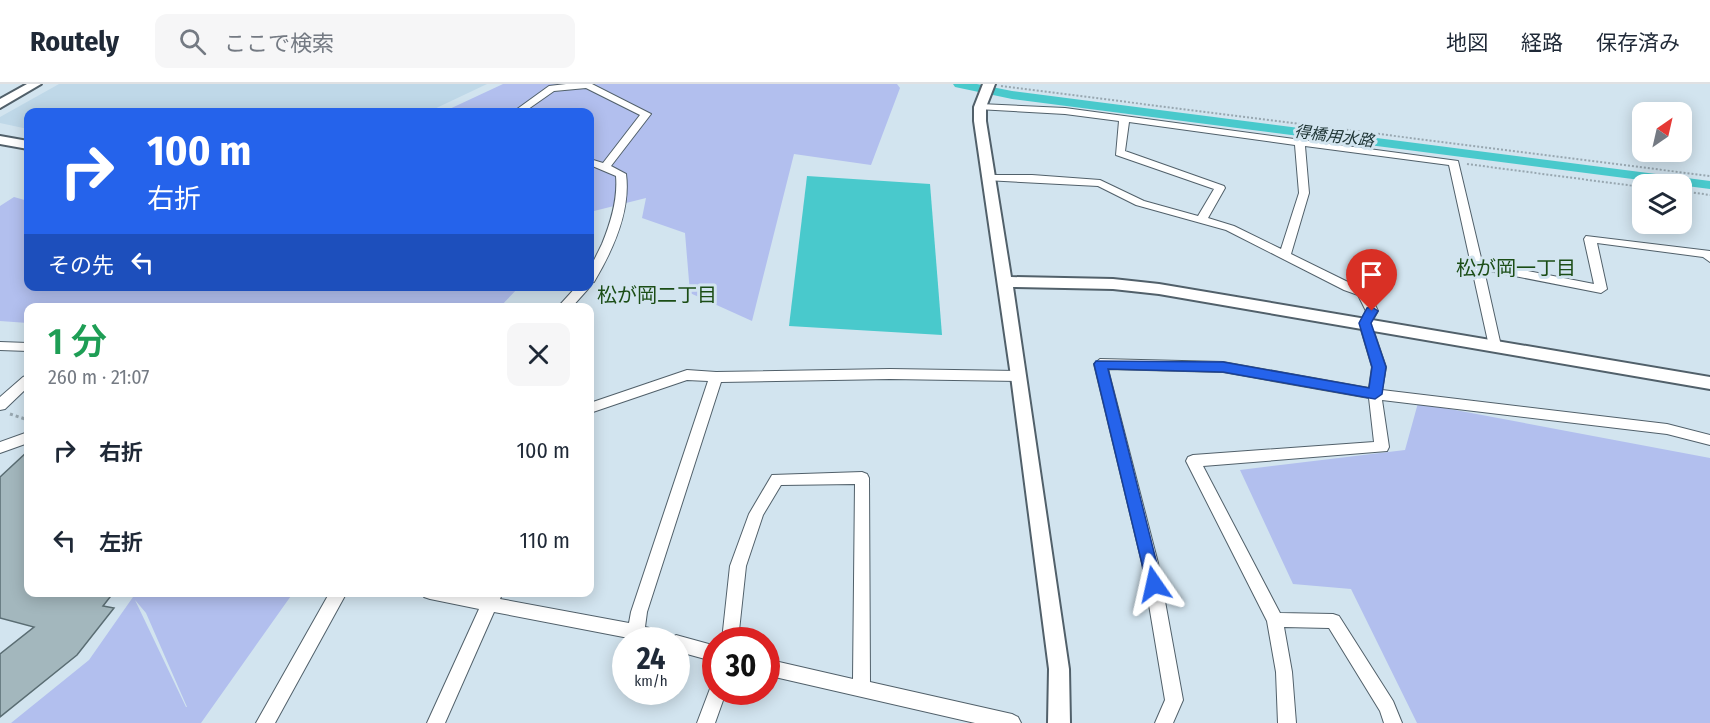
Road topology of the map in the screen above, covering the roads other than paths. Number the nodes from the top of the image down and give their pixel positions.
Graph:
1 (35, 84) edge
2 (985, 94) edge
3 (0, 104) edge
4 (524, 108) edge
5 (1124, 119) junction
6 (0, 140) edge
7 (1300, 143) junction
8 (24, 144) edge
9 (594, 163) edge
10 (605, 167) junction
11 (989, 178) junction
12 (1201, 220) junction
13 (1285, 255) junction
14 (1710, 258) edge
15 (1477, 265) junction
16 (594, 272) edge
17 (1006, 282) junction
18 (579, 291) edge
19 (568, 303) edge
20 (1365, 323) junction
21 (0, 346) edge
22 (1495, 346) junction
23 (24, 347) edge
24 (1019, 376) junction
25 (716, 377) junction
26 (1710, 383) edge
27 (24, 384) edge
28 (1375, 394) junction
29 (0, 405) edge
30 (594, 407) edge
31 (24, 439) edge
32 (1710, 440) edge
33 (0, 448) edge
34 (336, 597) edge
35 (474, 597) edge
36 (492, 599) edge
37 (1275, 620) junction
38 (614, 627) edge
39 (637, 627) edge
40 (731, 627) edge
41 (780, 670) edge
42 (861, 690) junction
43 (712, 705) edge
44 (265, 723) edge
45 (436, 723) edge
46 (706, 723) edge
47 (1012, 723) edge
48 (1059, 723) edge
49 (1164, 723) edge
50 (1287, 723) edge
51 (1393, 723) edge

1 - 3 street
2 - 5 street
2 - 11 street
4 - 10 street
5 - 7 street
5 - 12 street
6 - 8 street
7 - 13 street
7 - 15 street
9 - 10 street
10 - 16 street
11 - 12 street
11 - 17 street
12 - 13 street
13 - 20 street
14 - 15 street
15 - 22 street
17 - 20 street
17 - 24 street
18 - 19 street
20 - 22 street
20 - 28 street
21 - 23 street
22 - 26 street
24 - 25 street
24 - 48 street
25 - 30 street
25 - 39 street
27 - 29 street
28 - 32 street
28 - 37 street
28 - 49 street
31 - 33 street
34 - 44 street
35 - 36 street
36 - 38 street
36 - 45 street
37 - 50 street
37 - 51 street
40 - 42 street
41 - 42 street
42 - 47 street
43 - 46 street

